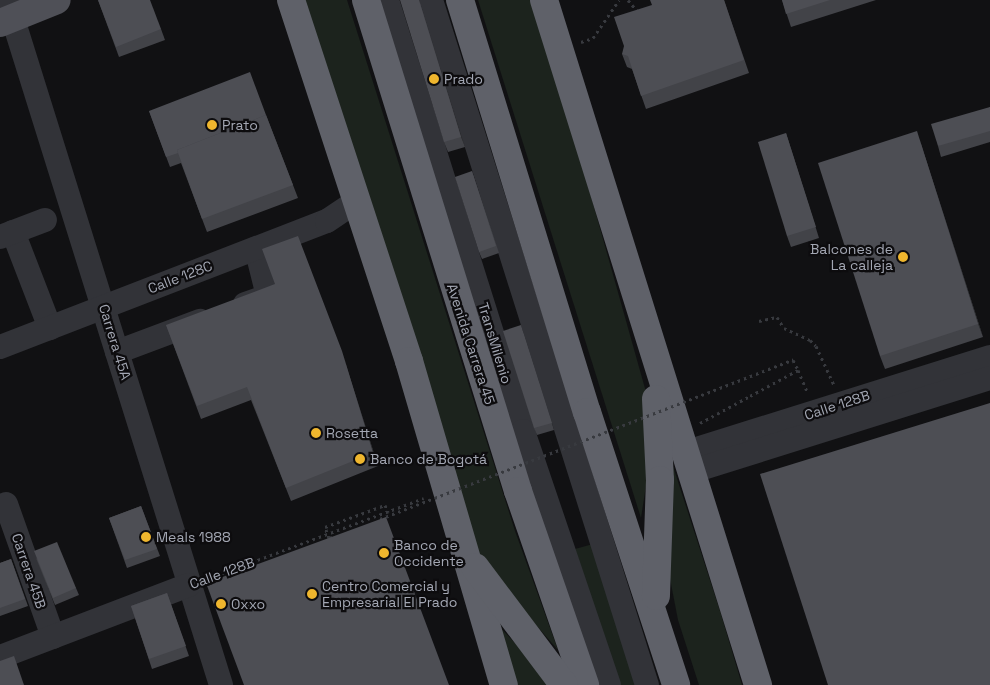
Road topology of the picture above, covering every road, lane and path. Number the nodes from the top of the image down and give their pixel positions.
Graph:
1 (58, 0) edge
2 (291, 0) edge
3 (366, 0) edge
4 (387, 0) edge
5 (431, 0) edge
6 (460, 0) edge
7 (544, 0) edge
8 (619, 0) edge
9 (628, 0) edge
10 (6, 14) edge
11 (642, 17) edge
12 (580, 42) dead end
13 (357, 201) junction
14 (45, 220) dead end
15 (6, 234) edge
16 (256, 248) junction
17 (104, 307) junction
18 (759, 321) dead end
19 (50, 328) junction
20 (650, 342) junction
21 (0, 347) edge
22 (117, 352) junction
23 (990, 357) edge
24 (798, 370) junction
25 (990, 378) edge
26 (804, 384) dead end
27 (836, 390) dead end
28 (699, 424) dead end
29 (687, 462) junction
30 (446, 490) junction
31 (6, 504) dead end
32 (388, 512) junction
33 (462, 550) junction
34 (189, 586) junction
35 (657, 622) junction
36 (53, 637) junction
37 (0, 657) edge
38 (221, 685) edge
39 (504, 685) edge
40 (564, 685) edge
41 (585, 685) edge
42 (608, 685) edge
43 (647, 685) edge
44 (676, 685) edge
45 (758, 685) edge

1 - 10 main road
2 - 13 highway
3 - 41 highway, Avenida Carrera 45
4 - 42 street, TransMilenio
5 - 43 street
6 - 35 highway
7 - 20 highway
8 - 12 path
9 - 11 path
10 - 17 street, Carrera 45A
13 - 16 street, Calle 128C
13 - 30 highway
14 - 15 street
15 - 19 street
16 - 17 street, Calle 128C
16 - 22 street
17 - 19 street, Calle 128C
17 - 22 street, Carrera 45A
18 - 27 path
19 - 21 street, Calle 128C
20 - 29 highway
20 - 35 highway
22 - 34 street, Carrera 45A
23 - 29 street, Calle 128B
24 - 26 path
24 - 28 path, bridge
24 - 32 path, bridge
25 - 29 street, Calle 128B
29 - 45 highway
30 - 32 path, Calle 128B
30 - 33 highway
31 - 36 street, Carrera 45B
32 - 34 path, Calle 128B
33 - 39 highway
33 - 40 highway
34 - 36 street, Calle 128B
34 - 38 street, Carrera 45A
35 - 44 highway
36 - 37 street, Calle 128B

